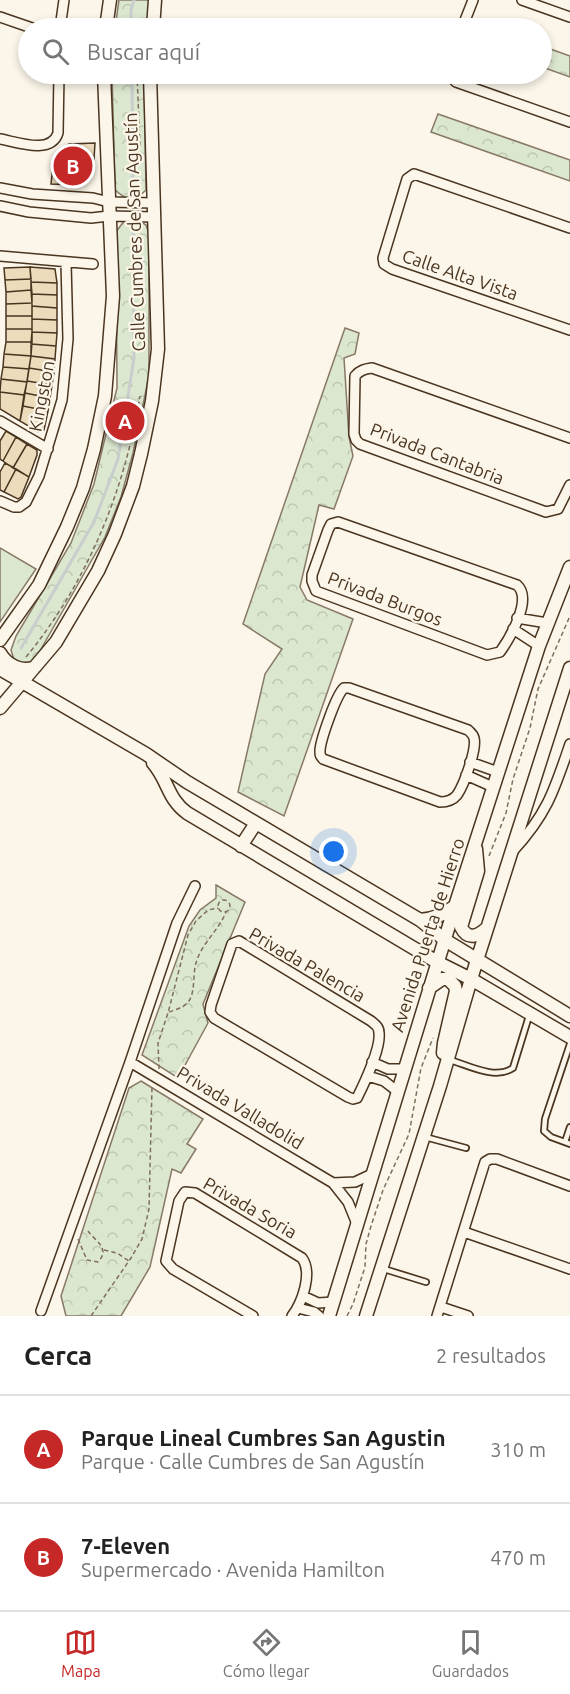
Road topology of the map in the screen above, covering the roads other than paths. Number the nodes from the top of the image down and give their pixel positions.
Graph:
1 (64, 0) edge
2 (110, 0) edge
3 (155, 0) edge
4 (473, 0) edge
5 (522, 0) edge
6 (0, 17) edge
7 (570, 17) edge
8 (61, 18) edge
9 (107, 18) edge
10 (154, 18) edge
11 (466, 18) edge
12 (18, 23) edge
13 (59, 84) edge
14 (104, 84) edge
15 (150, 84) edge
16 (462, 84) edge
17 (570, 122) edge
18 (0, 139) edge
19 (0, 188) edge
20 (110, 202) junction
21 (154, 204) junction
22 (0, 206) edge
23 (110, 216) junction
24 (155, 217) junction
25 (570, 228) edge
26 (0, 256) edge
27 (66, 263) junction
28 (93, 264) dead end
29 (570, 330) edge
30 (0, 421) edge
31 (570, 438) edge
32 (48, 448) junction
33 (570, 487) edge
34 (0, 501) edge
35 (570, 567) edge
36 (517, 618) junction
37 (547, 623) junction
38 (513, 629) junction
39 (0, 640) edge
40 (539, 646) junction
41 (0, 653) edge
42 (35, 667) junction
43 (0, 669) edge
44 (569, 674) edge
45 (23, 683) junction
46 (0, 708) edge
47 (570, 744) edge
48 (146, 754) junction
49 (470, 762) junction
50 (498, 772) junction
51 (466, 775) junction
52 (188, 782) junction
53 (494, 787) junction
54 (170, 794) junction
55 (256, 823) junction
56 (475, 845) junction
57 (241, 846) junction
58 (509, 855) junction
59 (195, 886) dead end
60 (455, 906) junction
61 (420, 920) junction
62 (488, 928) junction
63 (445, 940) junction
64 (477, 960) junction
65 (437, 962) junction
66 (471, 979) junction
67 (429, 988) junction
68 (530, 1013) junction
69 (570, 1016) edge
70 (570, 1037) edge
71 (570, 1044) edge
72 (130, 1062) junction
73 (372, 1062) junction
74 (446, 1064) junction
75 (404, 1069) junction
76 (368, 1076) junction
77 (397, 1091) junction
78 (570, 1127) edge
79 (423, 1137) junction
80 (568, 1143) edge
81 (466, 1148) dead end
82 (372, 1174) junction
83 (333, 1183) junction
84 (570, 1186) edge
85 (357, 1224) junction
86 (464, 1232) junction
87 (381, 1268) junction
88 (570, 1269) edge
89 (426, 1282) dead end
90 (303, 1296) junction
91 (334, 1302) junction
92 (41, 1311) dead end
93 (439, 1311) edge
94 (295, 1312) edge
95 (253, 1316) edge
96 (319, 1316) edge
97 (329, 1316) edge
98 (366, 1316) edge
99 (468, 1316) edge

1 - 8 street
2 - 9 street
3 - 10 street
4 - 11 street
5 - 7 street
6 - 12 street
13 - 18 street
14 - 20 street, Calle Cumbres de San Agustín
15 - 21 street, Calle Cumbres de San Agustín
16 - 17 street
19 - 20 street
20 - 21 street
20 - 23 street, Calle Cumbres de San Agustín
21 - 24 street, Calle Cumbres de San Agustín
22 - 23 street
23 - 24 street
23 - 39 street, Calle Cumbres de San Agustín
24 - 42 street, Calle Cumbres de San Agustín
25 - 29 street, Calle Alta Vista
26 - 27 street
27 - 28 street
27 - 32 street, Kingston
30 - 32 street
31 - 33 street, Privada Cantabria
32 - 34 street, Kingston
35 - 37 street, Avenida Puerta de Hierro
36 - 37 street
36 - 38 street, Privada Burgos
36 - 38 street, Privada Burgos
37 - 40 street, Avenida Puerta de Hierro
38 - 40 street
40 - 50 street, Avenida Puerta de Hierro
41 - 42 street
42 - 45 street, Calle Cumbres de San Agustín
43 - 45 street
44 - 58 street
45 - 46 street, Calle Cumbres de San Agustín
45 - 48 street
47 - 58 street
48 - 52 street
48 - 54 street
49 - 50 street
49 - 51 street
49 - 51 street
50 - 53 street, Avenida Puerta de Hierro
51 - 53 street
52 - 54 street
52 - 55 street
53 - 56 street, Avenida Puerta de Hierro
54 - 57 street
55 - 57 street
55 - 61 street
56 - 60 street, Avenida Puerta de Hierro
56 - 62 street
57 - 65 street
58 - 62 street
59 - 72 street
60 - 61 street
60 - 63 street, Avenida Puerta de Hierro
61 - 63 street
62 - 64 street
63 - 64 street
63 - 65 street, Avenida Puerta de Hierro
64 - 66 street
64 - 69 street
65 - 66 street
65 - 67 street, Avenida Puerta de Hierro
66 - 68 street
66 - 74 street
67 - 74 street
67 - 75 street, Avenida Puerta de Hierro
68 - 70 street
68 - 74 lane
71 - 80 lane
72 - 83 street, Privada Valladolid
72 - 92 street
73 - 75 street
73 - 76 street, Privada Palencia
73 - 76 street, Privada Palencia
74 - 79 street
75 - 77 street, Avenida Puerta de Hierro
76 - 77 street
77 - 82 street, Avenida Puerta de Hierro
78 - 80 lane
79 - 81 lane
79 - 87 street
82 - 83 street
82 - 85 street, Avenida Puerta de Hierro
83 - 85 street, Privada Valladolid
84 - 86 street
85 - 91 street, Avenida Puerta de Hierro
86 - 88 street
86 - 93 street
87 - 89 lane
87 - 98 street
90 - 91 street
90 - 94 street, Privada Soria
90 - 95 street, Privada Soria
91 - 97 street, Avenida Puerta de Hierro
93 - 99 street
94 - 96 street

